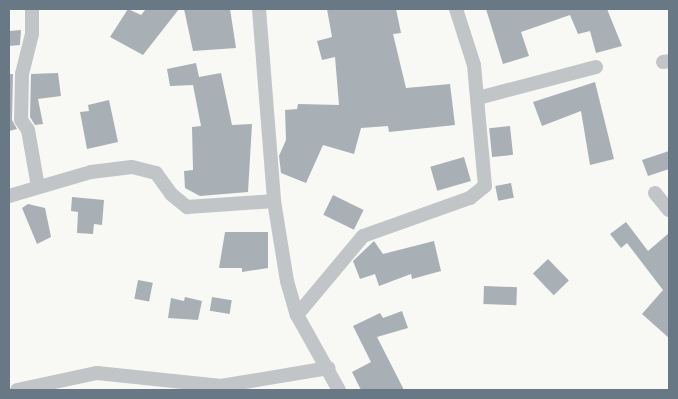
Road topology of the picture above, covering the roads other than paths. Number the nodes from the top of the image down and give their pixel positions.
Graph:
1 (32, 9) edge
2 (258, 9) edge
3 (456, 9) edge
4 (596, 67) dead end
5 (478, 98) junction
6 (38, 187) junction
7 (655, 194) dead end
8 (9, 196) edge
9 (274, 201) junction
10 (669, 210) edge
11 (298, 315) junction
12 (328, 368) junction
13 (155, 385) edge
14 (17, 390) edge
15 (339, 390) edge

1 - 6 street
2 - 9 street
3 - 5 street
4 - 5 street
5 - 11 street
6 - 8 street
6 - 9 street
7 - 10 street
9 - 11 street
11 - 12 street
12 - 13 street
12 - 15 street
13 - 14 street

